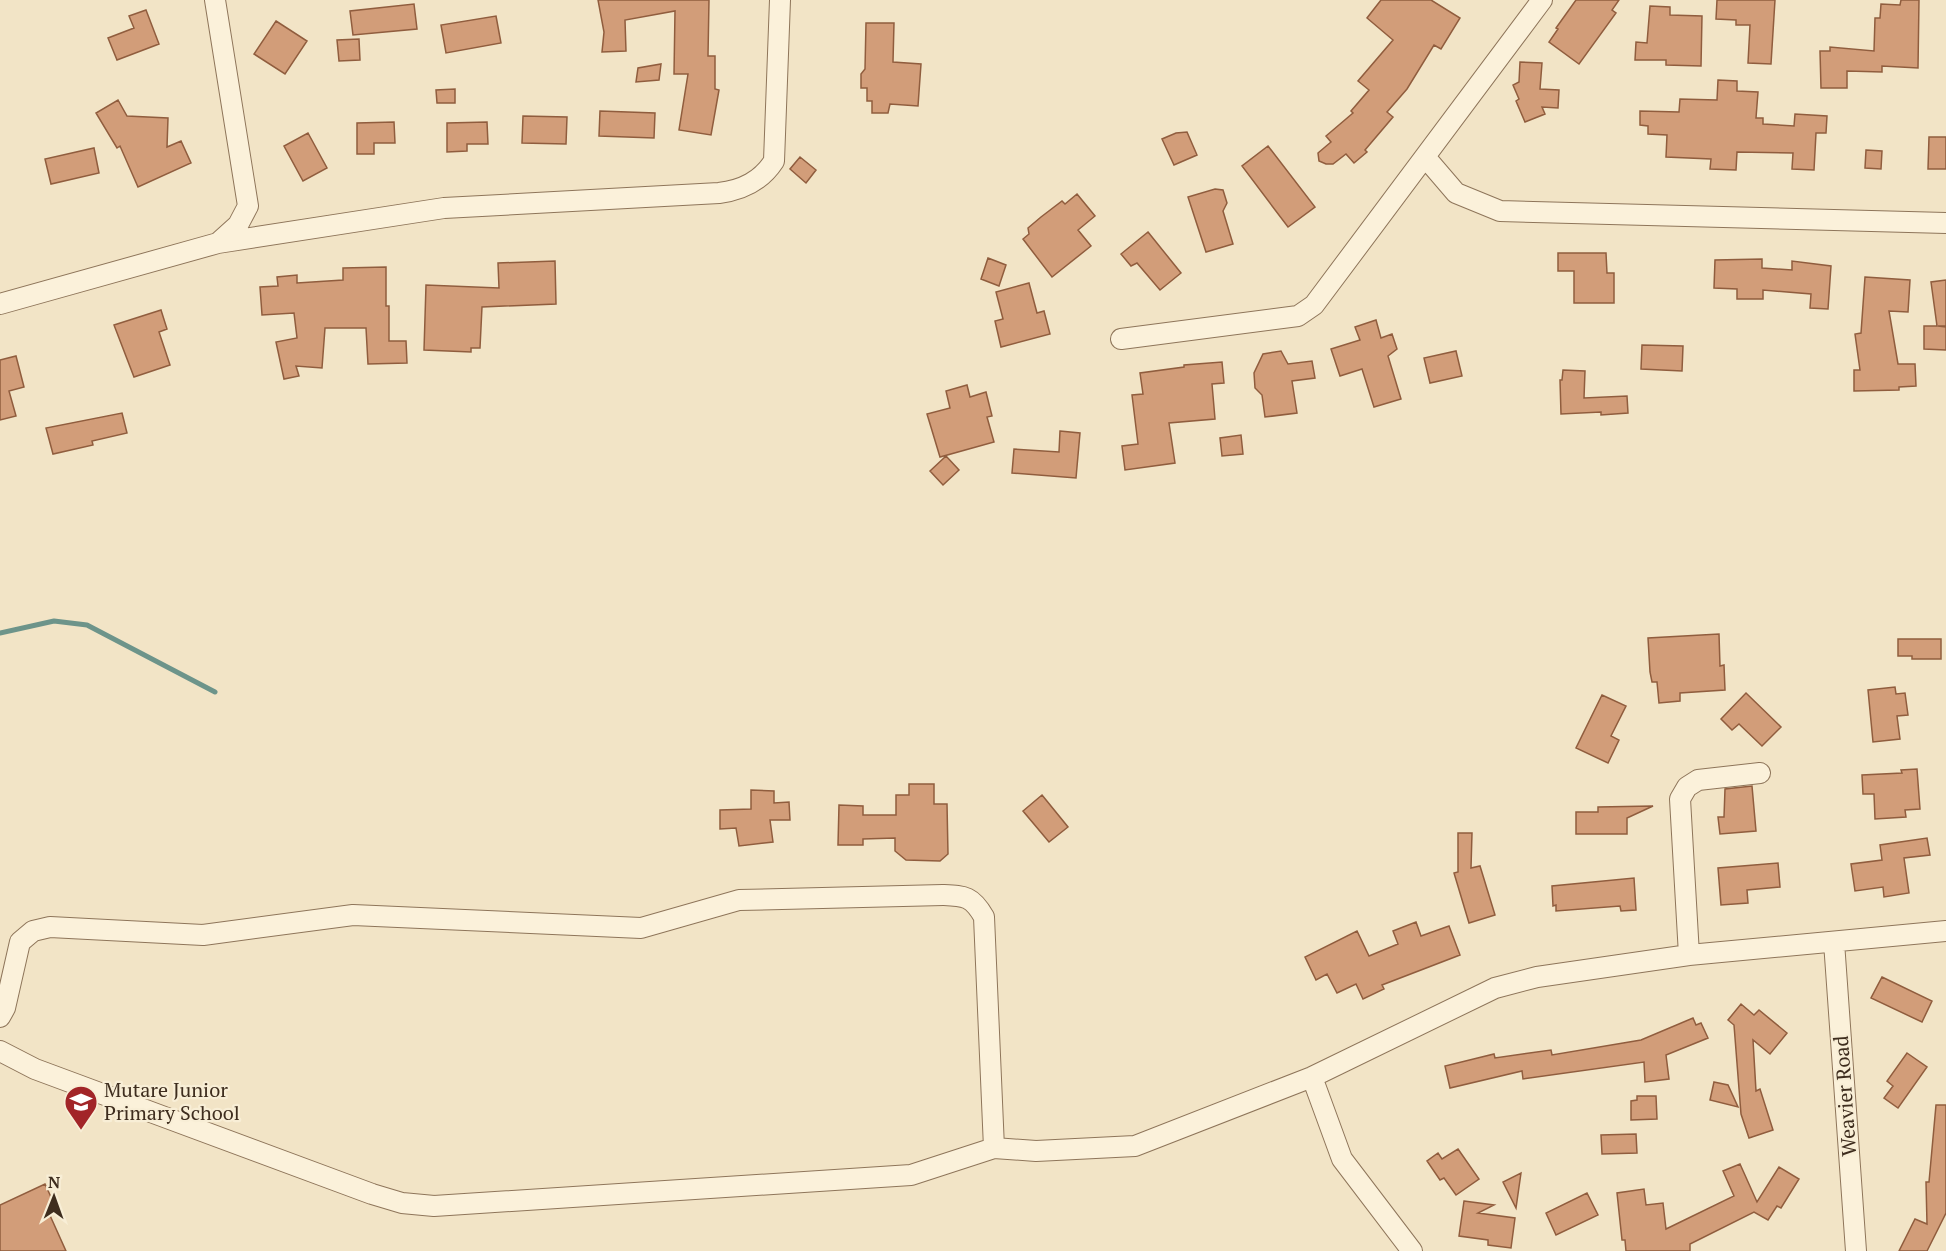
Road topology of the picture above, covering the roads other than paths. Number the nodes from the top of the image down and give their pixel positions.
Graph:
1 (215, 0) edge
2 (780, 0) edge
3 (1542, 0) edge
4 (1426, 158) junction
5 (1946, 224) edge
6 (218, 243) junction
7 (0, 304) edge
8 (1121, 339) dead end
9 (1761, 773) dead end
10 (1946, 931) edge
11 (1834, 942) junction
12 (1689, 955) junction
13 (0, 1017) edge
14 (0, 1051) edge
15 (1312, 1077) junction
16 (994, 1148) junction
17 (1410, 1250) edge
18 (1856, 1251) edge

1 - 6 street
2 - 6 street
3 - 4 street
4 - 5 street
4 - 8 street
6 - 7 street
9 - 12 street
10 - 11 street
11 - 12 street
11 - 18 street, Weavier Road
12 - 15 street
13 - 16 street
14 - 16 street
15 - 16 street
15 - 17 street

